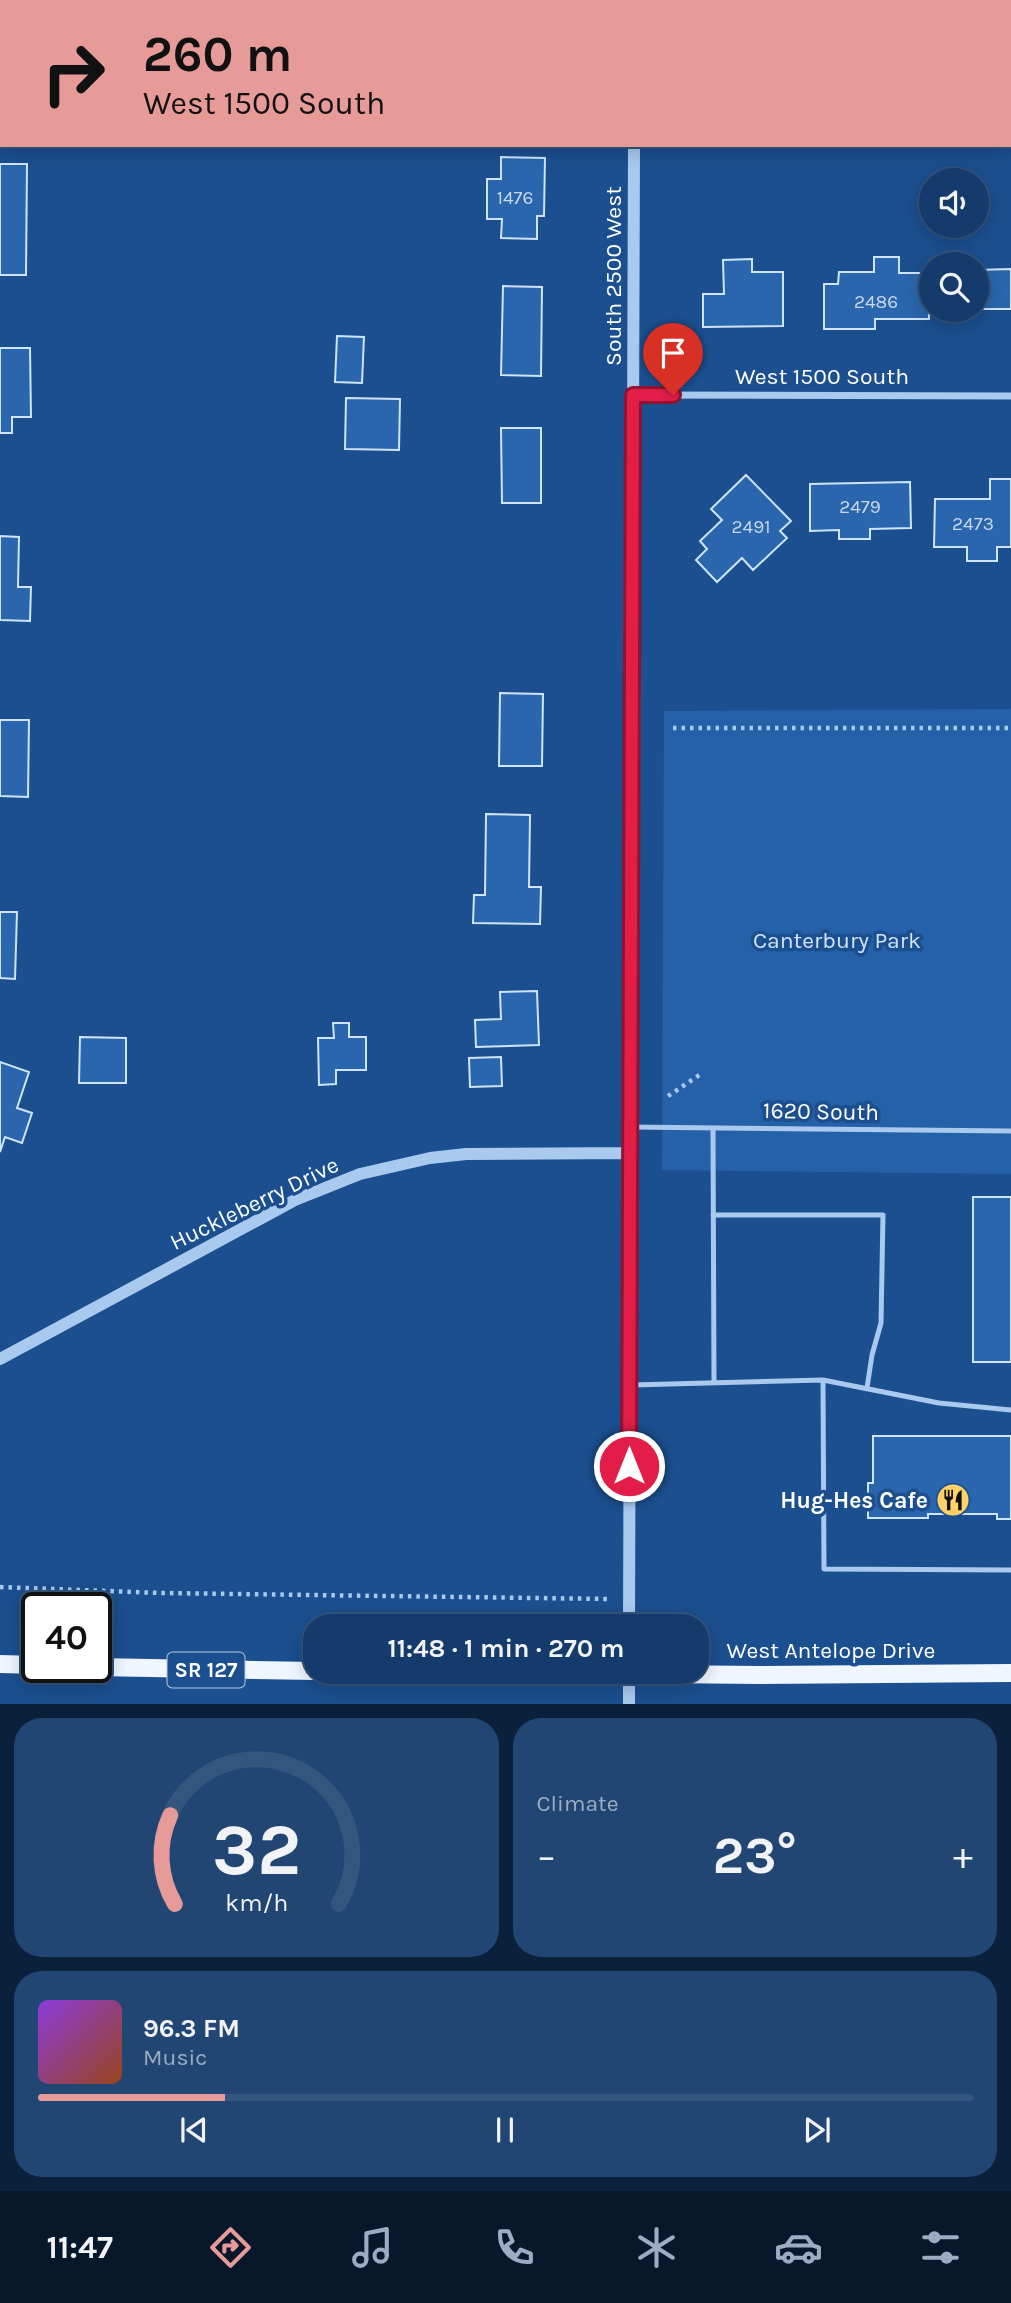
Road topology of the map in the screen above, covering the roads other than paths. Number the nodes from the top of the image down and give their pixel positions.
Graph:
1 (634, 147) edge
2 (633, 395) junction
3 (1011, 396) edge
4 (630, 1126) junction
5 (713, 1128) junction
6 (1011, 1131) edge
7 (630, 1153) junction
8 (713, 1214) junction
9 (0, 1359) edge
10 (823, 1380) junction
11 (714, 1382) junction
12 (630, 1385) junction
13 (867, 1388) junction
14 (1011, 1410) edge
15 (1011, 1570) edge
16 (629, 1614) edge
17 (0, 1664) edge
18 (21, 1665) edge
19 (112, 1667) edge
20 (303, 1671) edge
21 (709, 1673) edge
22 (1011, 1673) edge
23 (629, 1684) edge
24 (629, 1704) edge

1 - 2 street, South 2500 West
2 - 3 street, West 1500 South
2 - 4 street, South 2500 West
4 - 5 lane, 1620 South
4 - 7 street, South 2500 West
5 - 6 lane, 1620 South
5 - 8 lane
7 - 9 street, Huckleberry Drive
7 - 12 street, South 2500 West
8 - 11 lane
8 - 13 lane
10 - 11 lane
10 - 13 lane
10 - 15 lane
11 - 12 lane
12 - 16 street, South 2500 West
13 - 14 lane
17 - 18 main road
19 - 20 main road, SR 127
21 - 22 main road, West Antelope Drive
23 - 24 street

